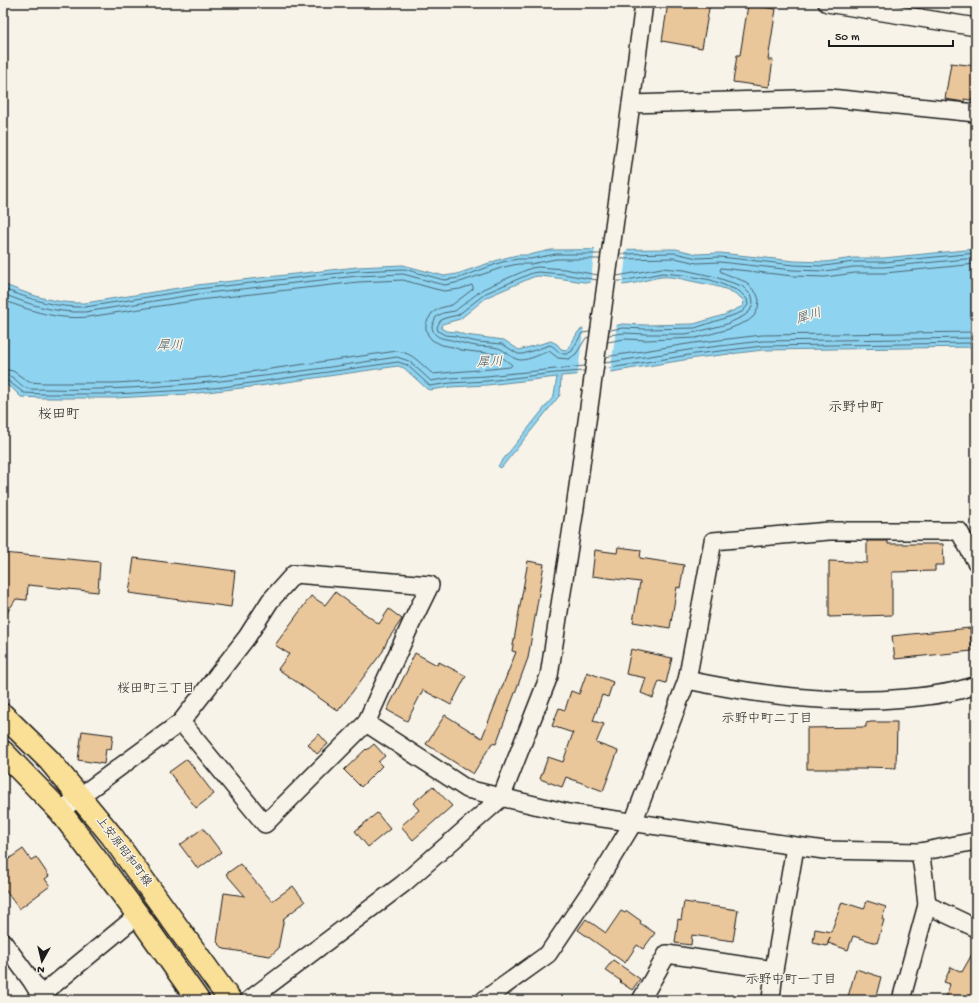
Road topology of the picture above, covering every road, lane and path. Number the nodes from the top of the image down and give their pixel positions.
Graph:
1 (644, 3) edge
2 (827, 3) edge
3 (976, 27) edge
4 (631, 104) junction
5 (976, 113) edge
6 (976, 562) edge
7 (687, 680) junction
8 (976, 685) edge
9 (3, 715) edge
10 (181, 722) junction
11 (366, 723) junction
12 (3, 752) edge
13 (80, 796) junction
14 (501, 798) junction
15 (60, 811) junction
16 (633, 823) junction
17 (976, 840) edge
18 (795, 847) junction
19 (920, 852) junction
20 (927, 905) junction
21 (138, 915) junction
22 (976, 928) edge
23 (3, 942) edge
24 (774, 970) junction
25 (38, 998) edge
26 (198, 1000) edge
27 (230, 1000) edge
28 (249, 1000) edge
29 (484, 1000) edge
30 (641, 1000) edge
31 (771, 1000) edge
32 (901, 1000) edge

1 - 4 street
2 - 3 street
4 - 5 street
4 - 14 street
6 - 7 street
7 - 8 street
7 - 16 street
9 - 13 main road, 上安原昭和町線
10 - 11 street
10 - 11 street
10 - 13 street
11 - 14 street
12 - 15 main road
13 - 15 street
13 - 27 main road, 上安原昭和町線
14 - 16 street
14 - 28 street
15 - 21 main road
16 - 18 street
16 - 29 street
17 - 19 street
18 - 19 street
18 - 24 street
19 - 20 street
20 - 22 street
20 - 32 street
21 - 25 street
21 - 26 main road
23 - 25 street
24 - 30 street
24 - 31 street

